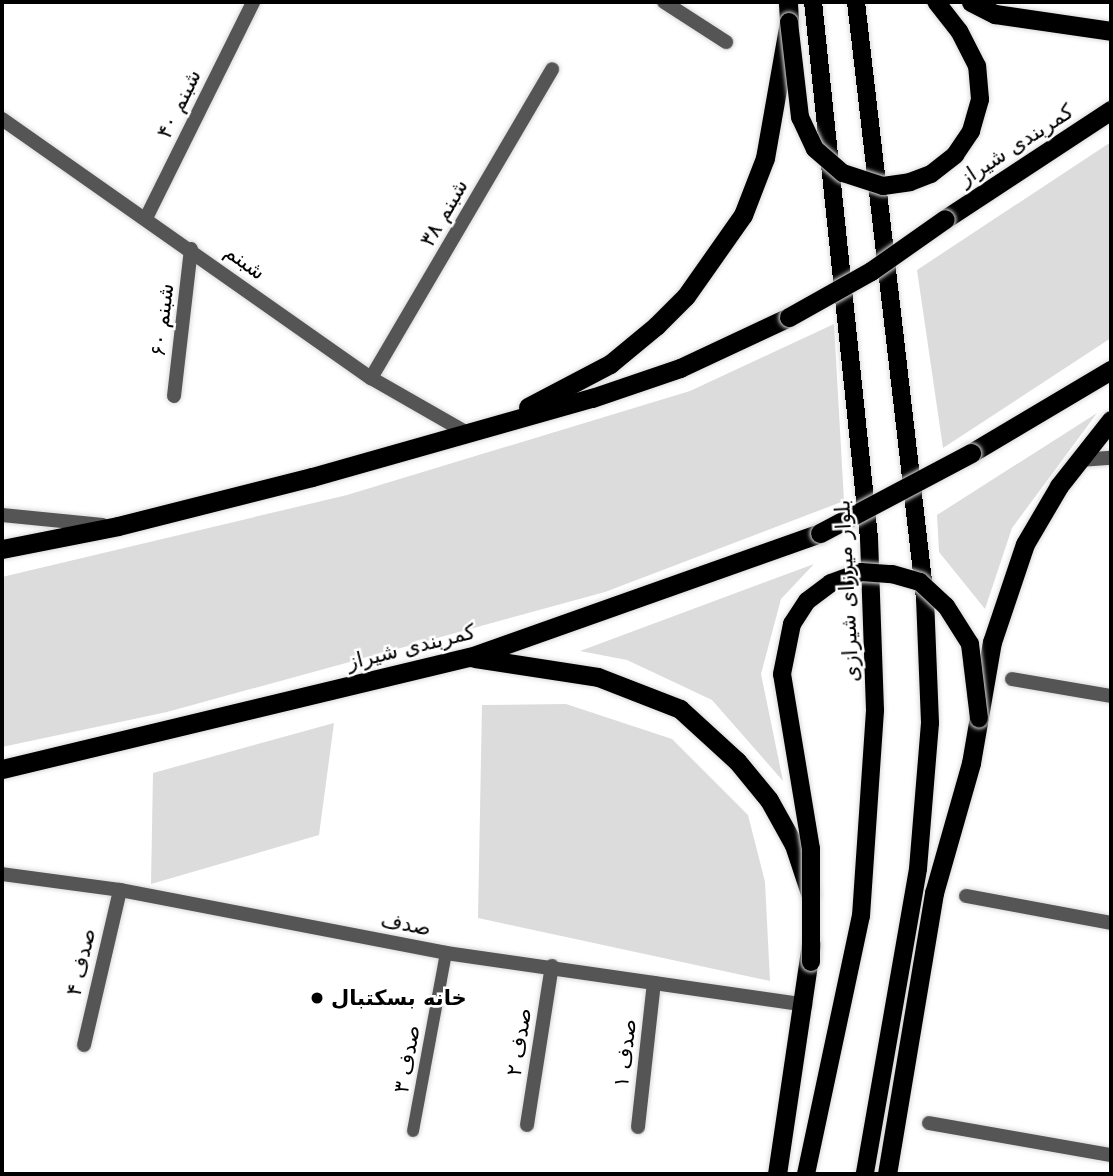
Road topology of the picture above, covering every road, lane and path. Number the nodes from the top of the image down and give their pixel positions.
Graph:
1 (664, 2) edge
2 (788, 2) edge
3 (813, 2) edge
4 (856, 2) edge
5 (936, 2) edge
6 (971, 2) edge
7 (252, 6) edge
8 (789, 22) junction
9 (1111, 31) edge
10 (726, 43) dead end
11 (552, 69) dead end
12 (1111, 110) edge
13 (2, 119) edge
14 (146, 218) junction
15 (191, 249) junction
16 (1111, 370) edge
17 (371, 378) junction
18 (174, 396) dead end
19 (1111, 419) edge
20 (494, 425) junction
21 (467, 433) junction
22 (1111, 458) edge
23 (1079, 460) junction
24 (2, 514) edge
25 (118, 526) junction
26 (2, 549) edge
27 (470, 657) junction
28 (1012, 678) dead end
29 (1111, 696) edge
30 (979, 718) junction
31 (2, 769) edge
32 (2, 874) edge
33 (120, 890) junction
34 (966, 896) dead end
35 (1111, 923) edge
36 (446, 953) junction
37 (811, 962) junction
38 (552, 966) junction
39 (654, 983) junction
40 (804, 1005) junction
41 (84, 1045) dead end
42 (929, 1123) dead end
43 (527, 1125) dead end
44 (638, 1127) dead end
45 (413, 1131) dead end
46 (1111, 1155) edge
47 (777, 1174) edge
48 (806, 1174) edge
49 (865, 1174) edge
50 (887, 1174) edge

1 - 10 street
2 - 8 highway
3 - 48 main road, بلوار میرزای شیرازی
4 - 49 main road
5 - 8 main road, bridge
6 - 9 highway
7 - 14 street, شبنم ۴۰
8 - 20 highway
11 - 17 street, شبنم ۳۸
12 - 20 highway, کمربندی شیراز, bridge
13 - 14 street, شبنم
14 - 15 street, شبنم
15 - 17 street, شبنم
15 - 18 street, ۶۰ شبنم
16 - 27 highway, کمربندی شیراز, bridge
17 - 21 street, شبنم
19 - 23 highway
20 - 21 highway
21 - 25 highway
22 - 23 street
23 - 30 highway
24 - 25 street
25 - 26 highway
27 - 31 highway, کمربندی شیراز
27 - 37 highway
28 - 29 street
30 - 37 main road, bridge
30 - 50 highway
32 - 33 street, صدف
33 - 36 street, صدف
33 - 41 street, ۴ صدف
34 - 35 street
36 - 38 street, صدف
36 - 45 lane, صدف ۳
37 - 40 highway
38 - 39 street, صدف
38 - 43 street, ۲ صدف
39 - 40 street, صدف
39 - 44 street, ۱ صدف
40 - 47 highway
42 - 46 street

